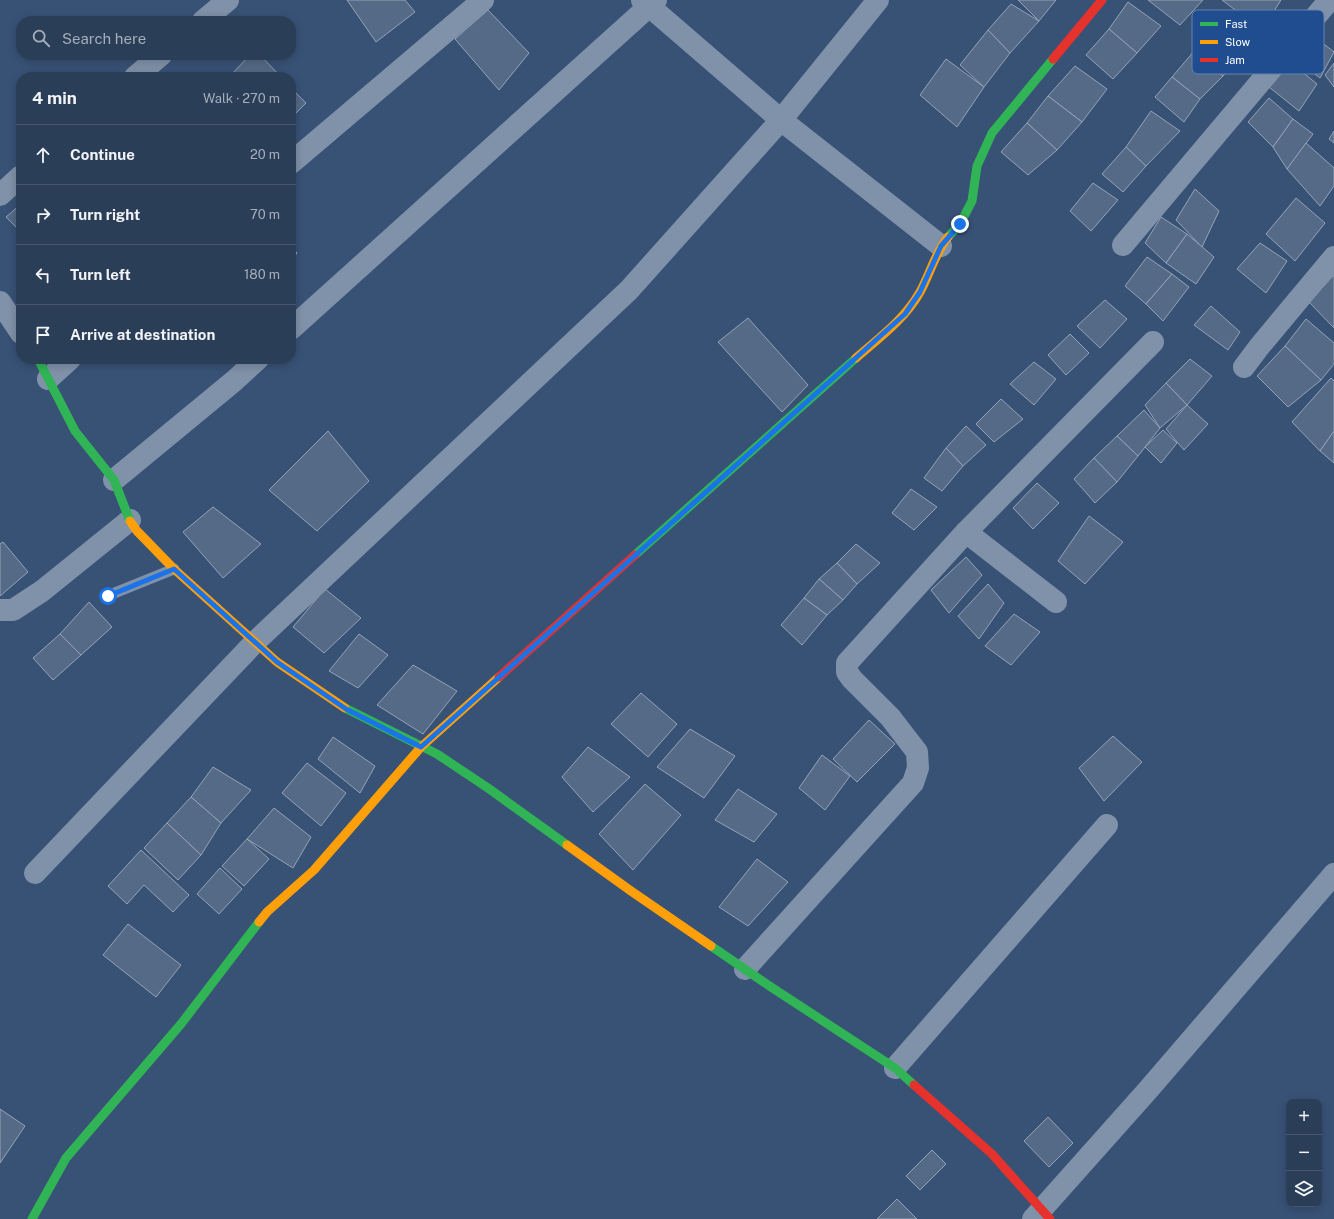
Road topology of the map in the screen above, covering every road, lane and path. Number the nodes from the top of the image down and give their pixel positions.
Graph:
1 (228, 0) edge
2 (483, 0) edge
3 (878, 0) edge
4 (1102, 0) edge
5 (649, 2) edge
6 (209, 16) edge
7 (155, 60) edge
8 (141, 72) edge
9 (1268, 74) edge
10 (781, 120) junction
11 (296, 159) edge
12 (16, 181) edge
13 (0, 195) edge
14 (1123, 244) dead end
15 (941, 246) junction
16 (1334, 257) edge
17 (2, 309) edge
18 (296, 324) edge
19 (16, 327) edge
20 (1153, 342) dead end
21 (40, 364) edge
22 (64, 364) edge
23 (253, 364) edge
24 (1244, 367) dead end
25 (48, 379) junction
26 (114, 480) junction
27 (130, 520) junction
28 (966, 532) junction
29 (174, 569) junction
30 (108, 596) dead end
31 (1056, 602) dead end
32 (0, 610) edge
33 (254, 642) junction
34 (421, 747) junction
35 (1107, 825) dead end
36 (35, 873) dead end
37 (1334, 874) edge
38 (745, 969) junction
39 (895, 1068) junction
40 (1041, 1216) edge
41 (32, 1219) edge

1 - 6 street
2 - 11 street
3 - 10 street
4 - 15 street
5 - 10 street
5 - 18 street
7 - 8 street
9 - 14 street
10 - 15 street
10 - 33 street
12 - 13 street
15 - 34 street
16 - 24 street
17 - 19 street
20 - 28 street
21 - 25 street
22 - 25 street
23 - 26 street
25 - 26 street
26 - 27 street
27 - 29 street
27 - 32 street
28 - 31 street
28 - 38 street
29 - 30 lane
29 - 33 street
33 - 34 street
33 - 36 street
34 - 38 street
34 - 41 street
35 - 39 street
37 - 40 street
38 - 39 street
39 - 40 street

